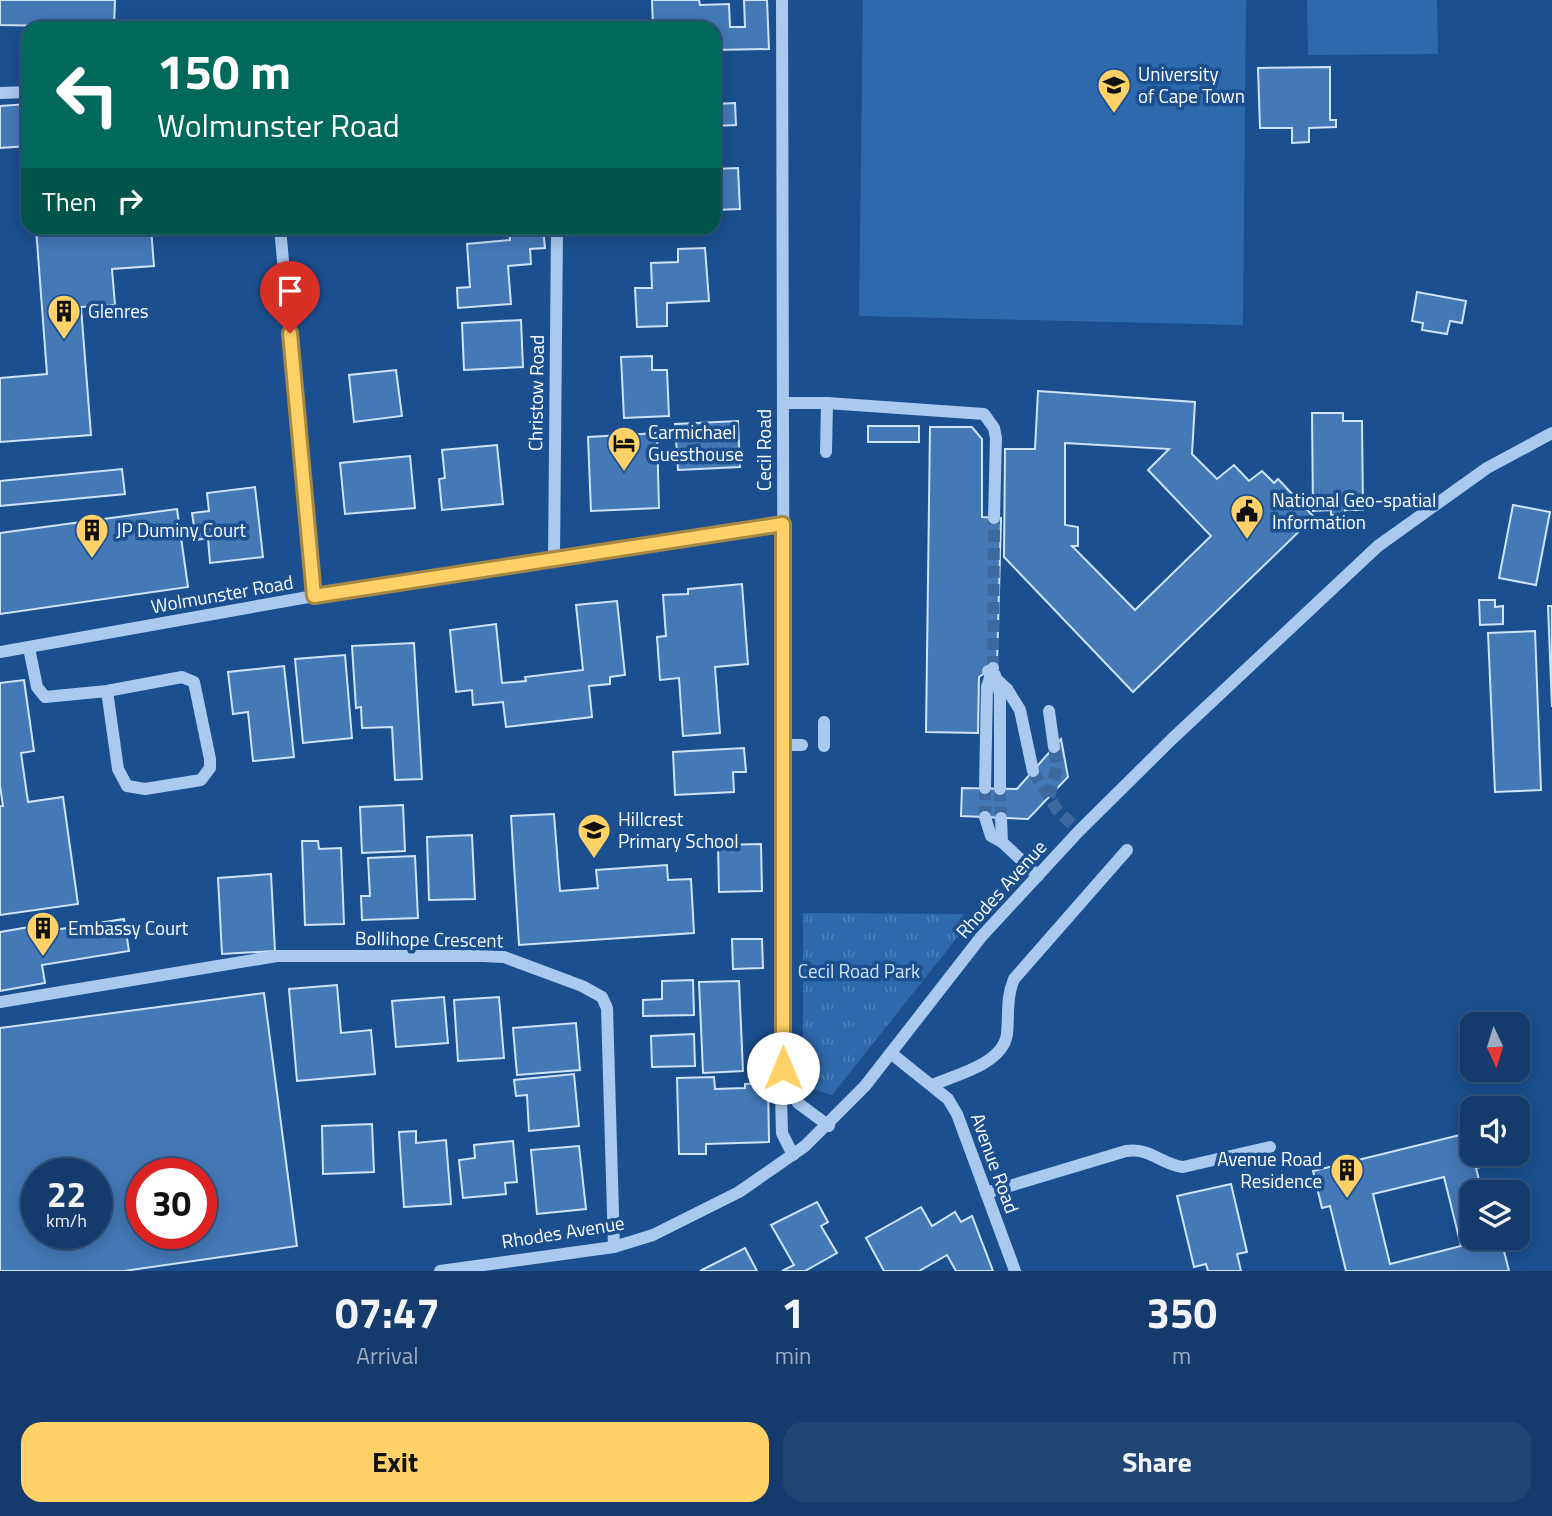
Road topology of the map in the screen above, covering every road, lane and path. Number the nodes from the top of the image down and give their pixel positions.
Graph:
1 (782, 0) edge
2 (21, 92) edge
3 (0, 93) edge
4 (281, 235) edge
5 (557, 235) edge
6 (783, 403) junction
7 (827, 403) junction
8 (1552, 433) edge
9 (826, 452) dead end
10 (994, 518) tunnel mouth
11 (783, 524) junction
12 (554, 559) junction
13 (314, 596) junction
14 (29, 648) junction
15 (0, 652) edge
16 (988, 671) tunnel mouth
17 (107, 691) junction
18 (1049, 711) dead end
19 (824, 722) dead end
20 (784, 745) junction
21 (802, 746) dead end
22 (824, 746) dead end
23 (1054, 747) tunnel mouth
24 (1033, 771) tunnel mouth
25 (985, 788) tunnel mouth
26 (1000, 789) tunnel mouth
27 (985, 817) tunnel mouth
28 (1001, 818) tunnel mouth
29 (1002, 842) junction
30 (1127, 850) dead end
31 (1038, 876) junction
32 (0, 1002) edge
33 (892, 1054) junction
34 (783, 1068) junction
35 (932, 1085) junction
36 (829, 1126) junction
37 (1270, 1147) dead end
38 (793, 1155) junction
39 (986, 1193) junction
40 (614, 1247) junction
41 (440, 1271) edge
42 (1014, 1271) edge

1 - 6 street, Cecil Road
2 - 3 street
4 - 13 street
5 - 12 street, Christow Road
6 - 7 street
6 - 11 street, Cecil Road
7 - 9 street
7 - 10 street
8 - 31 street, Rhodes Avenue
11 - 12 street, Wolmunster Road
11 - 20 street, Cecil Road
12 - 13 street, Wolmunster Road
13 - 14 street, Wolmunster Road
14 - 15 street, Wolmunster Road
14 - 17 street
16 - 24 street, bridge
17 - 17 street
18 - 23 street
19 - 22 street
20 - 21 street
20 - 34 street, Cecil Road
25 - 26 street
27 - 29 street
28 - 29 street
29 - 31 street
30 - 35 street
31 - 33 street, Rhodes Avenue
32 - 40 street, Bollihope Crescent
33 - 35 street, Avenue Road
33 - 36 street, Rhodes Avenue
34 - 36 street, Cecil Road
34 - 38 street, Cecil Road
35 - 39 street, Avenue Road
36 - 38 street, Rhodes Avenue
37 - 39 street
38 - 40 street, Rhodes Avenue
39 - 42 street, Avenue Road
40 - 41 street, Rhodes Avenue

